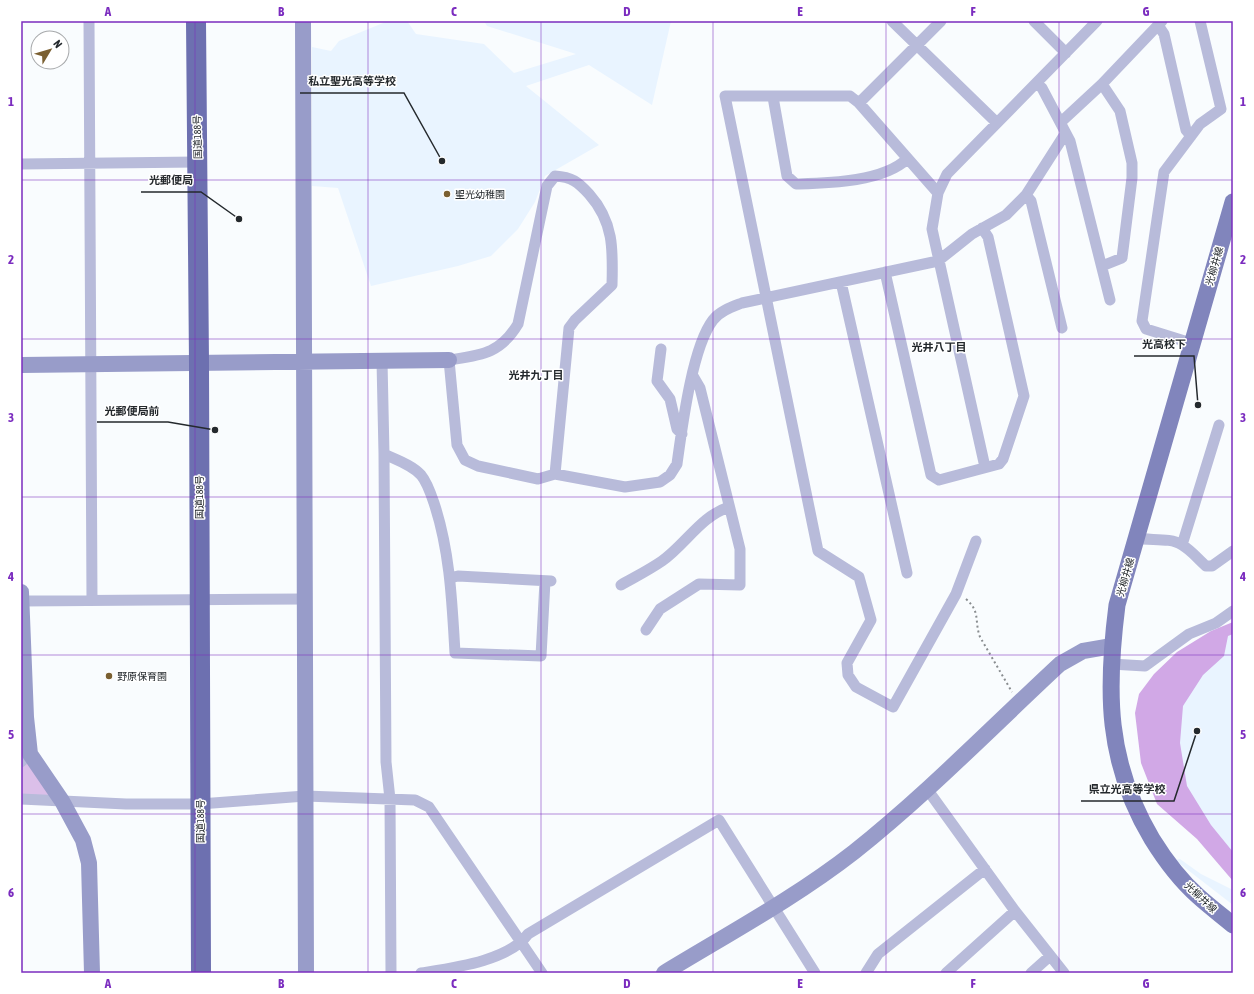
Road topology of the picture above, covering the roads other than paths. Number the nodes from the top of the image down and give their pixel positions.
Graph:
1 (89, 21) edge
2 (196, 21) edge
3 (303, 21) edge
4 (892, 21) edge
5 (941, 21) edge
6 (1034, 21) edge
7 (1097, 21) edge
8 (1200, 21) edge
9 (1160, 23) edge
10 (918, 46) junction
11 (1066, 53) junction
12 (1037, 84) junction
13 (1102, 84) junction
14 (773, 97) junction
15 (859, 103) junction
16 (1061, 122) junction
17 (997, 123) junction
18 (1065, 134) junction
19 (1191, 136) junction
20 (907, 159) junction
21 (197, 162) junction
22 (21, 164) edge
23 (90, 164) junction
24 (938, 193) junction
25 (1026, 195) junction
26 (1233, 202) edge
27 (1230, 222) edge
28 (982, 228) junction
29 (938, 261) junction
30 (1102, 266) junction
31 (885, 272) junction
32 (841, 282) junction
33 (765, 298) junction
34 (1110, 300) dead end
35 (1062, 328) dead end
36 (1191, 343) junction
37 (662, 349) dead end
38 (450, 360) junction
39 (304, 361) junction
40 (382, 362) junction
41 (199, 363) junction
42 (92, 364) junction
43 (21, 365) edge
44 (693, 376) junction
45 (1218, 425) dead end
46 (682, 434) junction
47 (384, 454) junction
48 (985, 467) junction
49 (555, 474) junction
50 (729, 507) junction
51 (1136, 538) junction
52 (976, 541) dead end
53 (1182, 544) junction
54 (1233, 551) edge
55 (906, 573) dead end
56 (450, 578) junction
57 (621, 585) dead end
58 (21, 592) edge
59 (305, 599) junction
60 (21, 600) edge
61 (92, 600) junction
62 (200, 600) junction
63 (1233, 610) edge
64 (646, 630) dead end
65 (1112, 646) junction
66 (1111, 664) junction
67 (25, 758) edge
68 (927, 789) junction
69 (305, 796) junction
70 (21, 799) edge
71 (390, 799) junction
72 (62, 801) junction
73 (200, 804) junction
74 (985, 868) junction
75 (772, 906) junction
76 (1015, 911) junction
77 (1233, 925) edge
78 (522, 943) junction
79 (1050, 956) junction
80 (92, 973) edge
81 (201, 973) edge
82 (306, 973) edge
83 (391, 973) edge
84 (421, 973) edge
85 (542, 973) edge
86 (664, 973) edge
87 (815, 973) edge
88 (866, 973) edge
89 (946, 973) edge
90 (1031, 973) edge
91 (1064, 973) edge

1 - 23 street
2 - 21 highway, 国道188号
3 - 39 street
4 - 10 street
5 - 10 street
6 - 11 street
7 - 11 street
8 - 19 street
9 - 13 street
9 - 19 street
10 - 15 street
10 - 17 street
11 - 12 street
12 - 16 street
12 - 17 street
13 - 16 street
13 - 30 street
14 - 15 street
14 - 20 street
14 - 33 street
15 - 20 street
16 - 18 street
17 - 24 street
18 - 25 street
18 - 30 street
19 - 36 street
20 - 24 street
21 - 23 street
21 - 41 highway, 国道188号
22 - 23 street
23 - 42 street
24 - 29 street
25 - 28 street
25 - 35 street
26 - 27 main road, 光柳井線
27 - 36 main road, 光柳井線
28 - 29 street
28 - 48 street
29 - 31 street
29 - 48 street
30 - 34 street
31 - 32 street
31 - 48 street
32 - 33 street
32 - 55 street
33 - 44 street
33 - 52 street
36 - 51 main road, 光柳井線
37 - 46 street
38 - 40 street
38 - 49 street
38 - 49 street
39 - 40 street
39 - 41 street
39 - 59 street
40 - 47 street
41 - 42 street
41 - 62 highway, 国道188号
42 - 43 street
42 - 61 street
44 - 46 street
44 - 50 street
45 - 53 street
46 - 49 street
47 - 56 street
47 - 71 street
50 - 57 street
50 - 64 street
51 - 53 street
51 - 65 main road, 光柳井線
53 - 54 street
56 - 56 street
58 - 60 street
59 - 62 street
59 - 69 street
60 - 61 street
60 - 67 street
61 - 62 street
62 - 73 highway, 国道188号
63 - 66 street
65 - 66 main road, 光柳井線
65 - 68 street
66 - 77 main road, 光柳井線
67 - 72 street
68 - 74 street
68 - 75 street
69 - 71 street
69 - 73 street
69 - 82 street
70 - 72 street
71 - 78 street
71 - 83 street
72 - 73 street
72 - 80 street
73 - 81 highway, 国道188号
74 - 76 street
74 - 88 street
75 - 78 street
75 - 86 street
75 - 87 street
76 - 79 street
76 - 89 street
78 - 84 street
78 - 85 street
79 - 90 street
79 - 91 street

